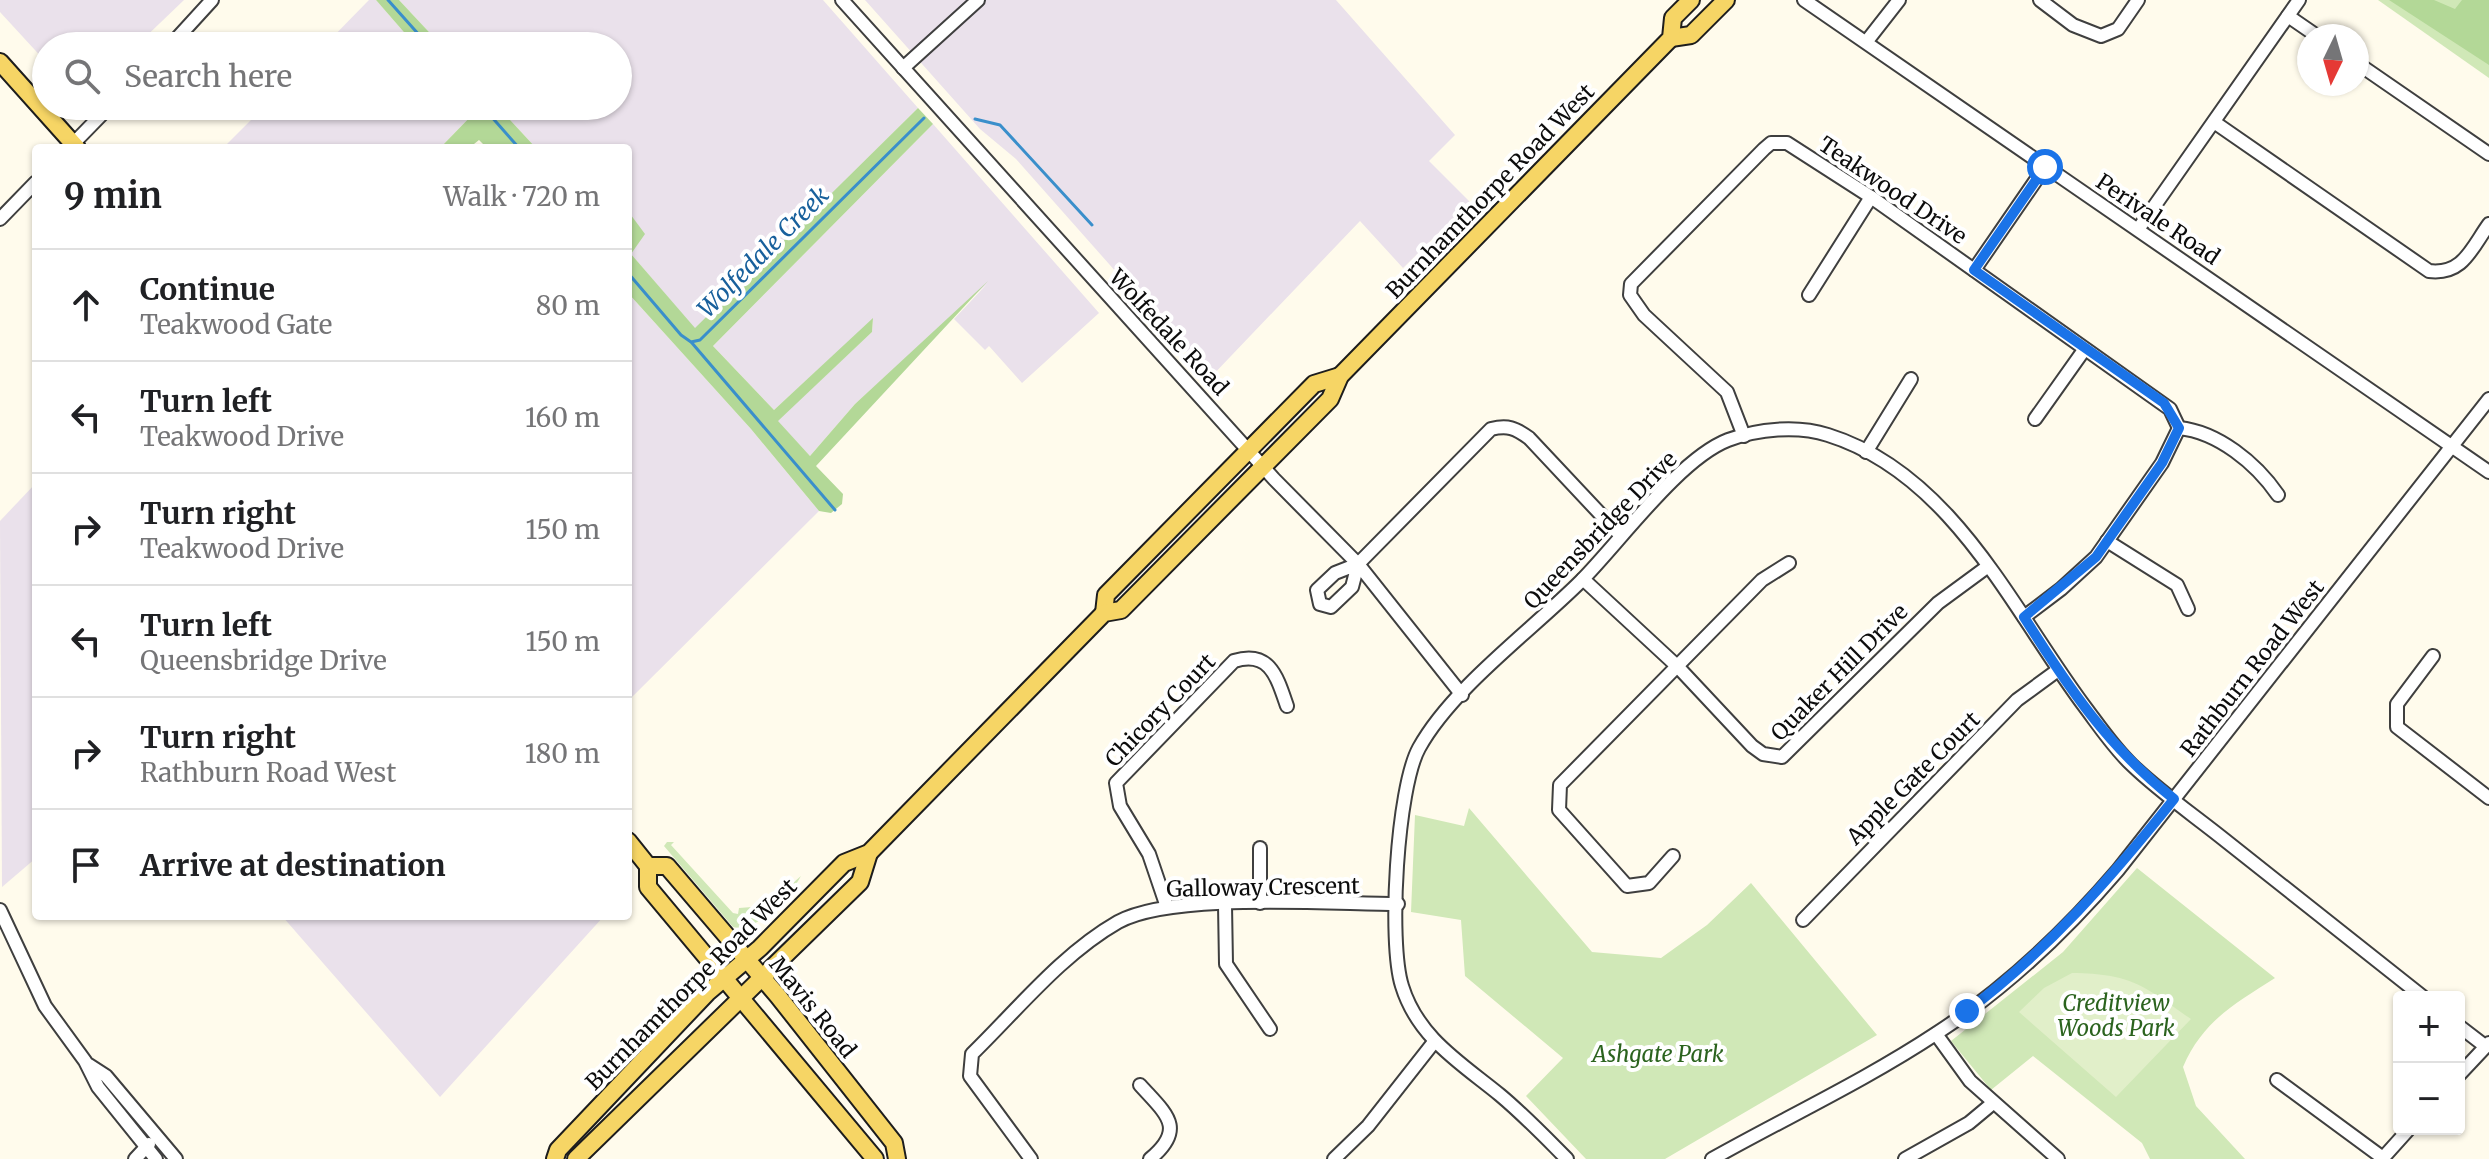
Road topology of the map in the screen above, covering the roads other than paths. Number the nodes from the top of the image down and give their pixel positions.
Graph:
1 (212, 0) edge
2 (842, 0) edge
3 (978, 0) edge
4 (1691, 0) edge
5 (1726, 0) edge
6 (1804, 0) edge
7 (1899, 0) edge
8 (2040, 0) edge
9 (2138, 0) edge
10 (2299, 0) edge
11 (2288, 16) junction
12 (2300, 24) edge
13 (183, 32) edge
14 (1671, 38) junction
15 (1867, 41) junction
16 (0, 62) edge
17 (903, 68) junction
18 (2369, 71) edge
19 (32, 99) edge
20 (50, 120) edge
21 (97, 120) edge
22 (2214, 122) junction
23 (71, 144) edge
24 (75, 144) edge
25 (2489, 154) edge
26 (2045, 167) junction
27 (32, 186) edge
28 (1871, 197) junction
29 (0, 219) edge
30 (2489, 224) edge
31 (2139, 228) junction
32 (1974, 270) junction
33 (1809, 295) dead end
34 (2084, 350) junction
35 (1340, 376) junction
36 (1911, 379) dead end
37 (2489, 399) edge
38 (2035, 419) dead end
39 (2179, 428) junction
40 (1744, 436) junction
41 (2452, 446) junction
42 (1249, 450) junction
43 (1866, 452) junction
44 (1263, 466) junction
45 (2489, 472) edge
46 (2278, 495) dead end
47 (1621, 536) junction
48 (2107, 541) junction
49 (1789, 563) dead end
50 (1358, 564) junction
51 (1987, 567) junction
52 (1583, 579) junction
53 (2188, 609) dead end
54 (1104, 613) junction
55 (2024, 617) junction
56 (2433, 656) dead end
57 (1678, 667) junction
58 (2058, 670) junction
59 (1462, 695) junction
60 (1287, 706) dead end
61 (2489, 798) edge
62 (2174, 799) junction
63 (632, 846) edge
64 (1260, 848) dead end
65 (869, 853) junction
66 (1673, 856) dead end
67 (648, 866) junction
68 (1260, 903) junction
69 (1398, 904) junction
70 (1225, 905) junction
71 (1167, 907) junction
72 (0, 910) edge
73 (1803, 920) dead end
74 (747, 959) junction
75 (724, 979) junction
76 (763, 979) junction
77 (2415, 991) edge
78 (741, 998) junction
79 (1270, 1029) dead end
80 (2465, 1030) edge
81 (1936, 1034) junction
82 (1434, 1042) junction
83 (2487, 1044) edge
84 (85, 1061) junction
85 (2465, 1068) edge
86 (2277, 1080) dead end
87 (1140, 1085) dead end
88 (1993, 1103) junction
89 (157, 1135) junction
90 (2403, 1135) edge
91 (146, 1147) junction
92 (2382, 1158) edge
93 (135, 1159) edge
94 (156, 1159) edge
95 (176, 1159) edge
96 (555, 1159) edge
97 (576, 1159) edge
98 (875, 1159) edge
99 (897, 1159) edge
100 (1031, 1159) edge
101 (1150, 1159) edge
102 (1334, 1159) edge
103 (1567, 1159) edge
104 (1712, 1159) edge
105 (1905, 1159) edge
106 (2058, 1159) edge

1 - 13 street
2 - 17 street, Wolfedale Road
3 - 17 street
4 - 14 main road, Burnhamthorpe Road West
5 - 14 main road, Burnhamthorpe Road West
6 - 15 street, Perivale Road
7 - 15 street
8 - 9 street
10 - 11 street
11 - 12 street
11 - 22 street
14 - 35 main road, Burnhamthorpe Road West
15 - 26 street, Perivale Road
16 - 19 main road
17 - 42 street, Wolfedale Road
18 - 25 street
20 - 23 main road
21 - 24 street
22 - 30 street
22 - 31 street
26 - 31 street, Perivale Road
26 - 32 street
27 - 29 street
28 - 32 street, Teakwood Drive
28 - 33 street
28 - 40 street, Teakwood Drive
31 - 41 street, Perivale Road
32 - 34 street, Teakwood Drive
34 - 38 street
34 - 39 street, Teakwood Drive
35 - 42 main road, Burnhamthorpe Road West
35 - 44 main road, Burnhamthorpe Road West
36 - 43 street
37 - 41 street, Rathburn Road West
39 - 46 street
39 - 48 street
40 - 43 street, Queensbridge Drive
40 - 47 street, Queensbridge Drive
41 - 45 street, Perivale Road
41 - 62 street, Rathburn Road West
42 - 44 street, Wolfedale Road
42 - 54 main road, Burnhamthorpe Road West
43 - 51 street, Queensbridge Drive
44 - 50 street, Wolfedale Road
44 - 54 main road, Burnhamthorpe Road West
47 - 50 street
47 - 52 street, Queensbridge Drive
48 - 53 street
48 - 55 street
49 - 57 street
50 - 59 street, Wolfedale Road
51 - 55 street, Queensbridge Drive
51 - 57 street, Quaker Hill Drive
52 - 57 street, Quaker Hill Drive
52 - 59 street, Queensbridge Drive
54 - 65 main road, Burnhamthorpe Road West
55 - 58 street, Queensbridge Drive
56 - 61 street
57 - 66 street
58 - 62 street, Queensbridge Drive
58 - 73 street, Apple Gate Court
59 - 69 street, Queensbridge Drive
60 - 71 street, Chicory Court
62 - 77 street, Queensbridge Drive
62 - 81 street, Rathburn Road West
63 - 67 main road, Mavis Road
64 - 68 street
65 - 74 main road, Burnhamthorpe Road West
65 - 76 main road, Burnhamthorpe Road West
67 - 74 main road, Mavis Road
67 - 75 main road, Mavis Road
68 - 69 street, Galloway Crescent
68 - 70 street, Galloway Crescent
69 - 82 street, Queensbridge Drive
70 - 71 street, Galloway Crescent
70 - 79 street
71 - 100 street, Galloway Crescent
72 - 84 street
74 - 75 main road, Burnhamthorpe Road West
74 - 76 main road, Mavis Road
75 - 78 main road, Mavis Road
75 - 96 main road, Burnhamthorpe Road West
76 - 78 main road, Burnhamthorpe Road West
76 - 99 main road, Mavis Road
78 - 97 main road, Burnhamthorpe Road West
78 - 98 main road, Mavis Road
80 - 83 street
81 - 88 street
81 - 104 street, Rathburn Road West
82 - 102 street
82 - 103 street, Queensbridge Drive
83 - 85 street
84 - 89 street
84 - 91 street
86 - 92 street
87 - 101 street
88 - 105 street
88 - 106 street
89 - 91 street
89 - 95 street
90 - 92 street
91 - 93 street
91 - 94 street

